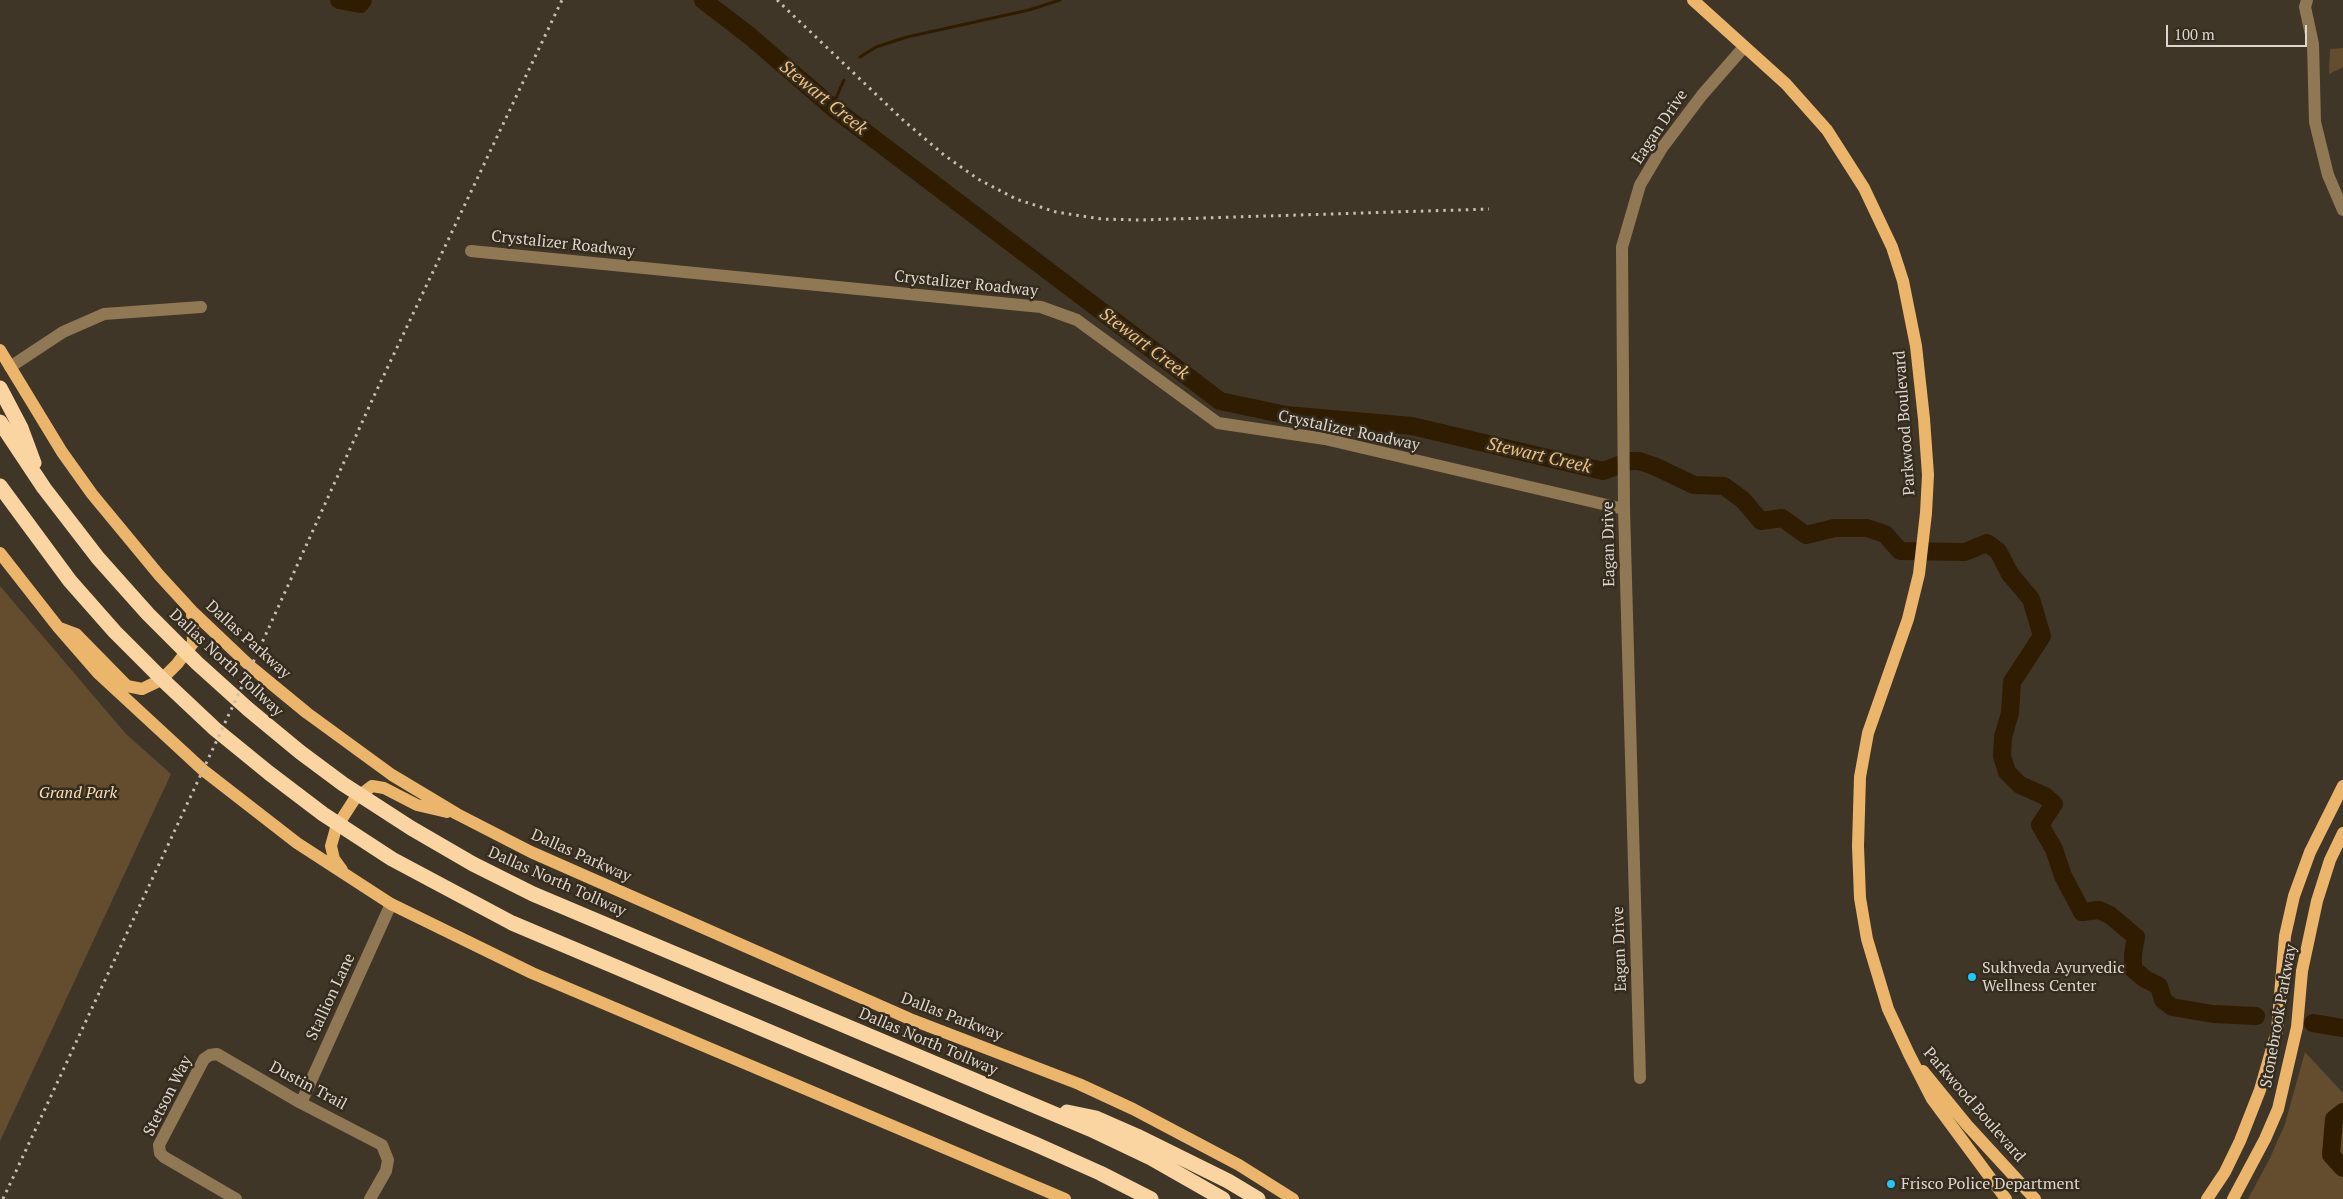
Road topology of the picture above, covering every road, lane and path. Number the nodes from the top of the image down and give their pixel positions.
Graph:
1 (1693, 0) edge
2 (2307, 0) edge
3 (1744, 47) junction
4 (2343, 210) edge
5 (471, 251) dead end
6 (201, 307) dead end
7 (0, 350) edge
8 (10, 367) junction
9 (0, 388) edge
10 (0, 422) edge
11 (0, 486) edge
12 (44, 488) junction
13 (0, 497) edge
14 (14, 507) junction
15 (1624, 509) junction
16 (0, 553) edge
17 (192, 611) junction
18 (58, 627) junction
19 (2342, 791) edge
20 (457, 814) junction
21 (2343, 833) edge
22 (346, 876) junction
23 (391, 904) junction
24 (1909, 1054) junction
25 (210, 1055) joint
26 (1640, 1078) dead end
27 (301, 1103) junction
28 (1035, 1106) junction
29 (2240, 1141) junction
30 (2259, 1151) junction
31 (1100, 1173) junction
32 (236, 1199) edge
33 (370, 1199) edge
34 (1065, 1199) edge
35 (1130, 1199) edge
36 (1150, 1199) edge
37 (1224, 1199) edge
38 (1258, 1199) edge
39 (1293, 1199) edge
40 (2006, 1199) edge
41 (2035, 1199) edge
42 (2207, 1199) edge
43 (2233, 1199) edge

1 - 3 main road, Parkwood Boulevard
2 - 4 street
3 - 15 street, Eagan Drive
3 - 24 main road, Parkwood Boulevard
5 - 15 street, Crystalizer Roadway
6 - 8 street
7 - 8 main road, Dallas Parkway
8 - 17 main road, Dallas Parkway
9 - 12 highway
10 - 12 highway, Dallas North Tollway
11 - 14 highway
12 - 28 highway, Dallas North Tollway
13 - 14 highway
14 - 31 highway
15 - 26 street, Eagan Drive
16 - 18 main road
17 - 18 main road
17 - 20 main road, Dallas Parkway
18 - 22 main road
19 - 29 main road, Stonebrook Parkway
20 - 22 main road
20 - 39 main road, Dallas Parkway
21 - 30 main road, Stonebrook Parkway
22 - 23 main road
23 - 27 street, Stallion Lane
23 - 34 main road
24 - 40 main road, Parkwood Boulevard
24 - 41 main road, Parkwood Boulevard
25 - 27 street, Dustin Trail
25 - 32 street, Stetson Way
27 - 33 street, Dustin Trail
28 - 37 highway, Dallas North Tollway
28 - 38 highway
29 - 30 main road
29 - 42 main road, Stonebrook Parkway
30 - 43 main road, Stonebrook Parkway
31 - 35 highway
31 - 36 highway

